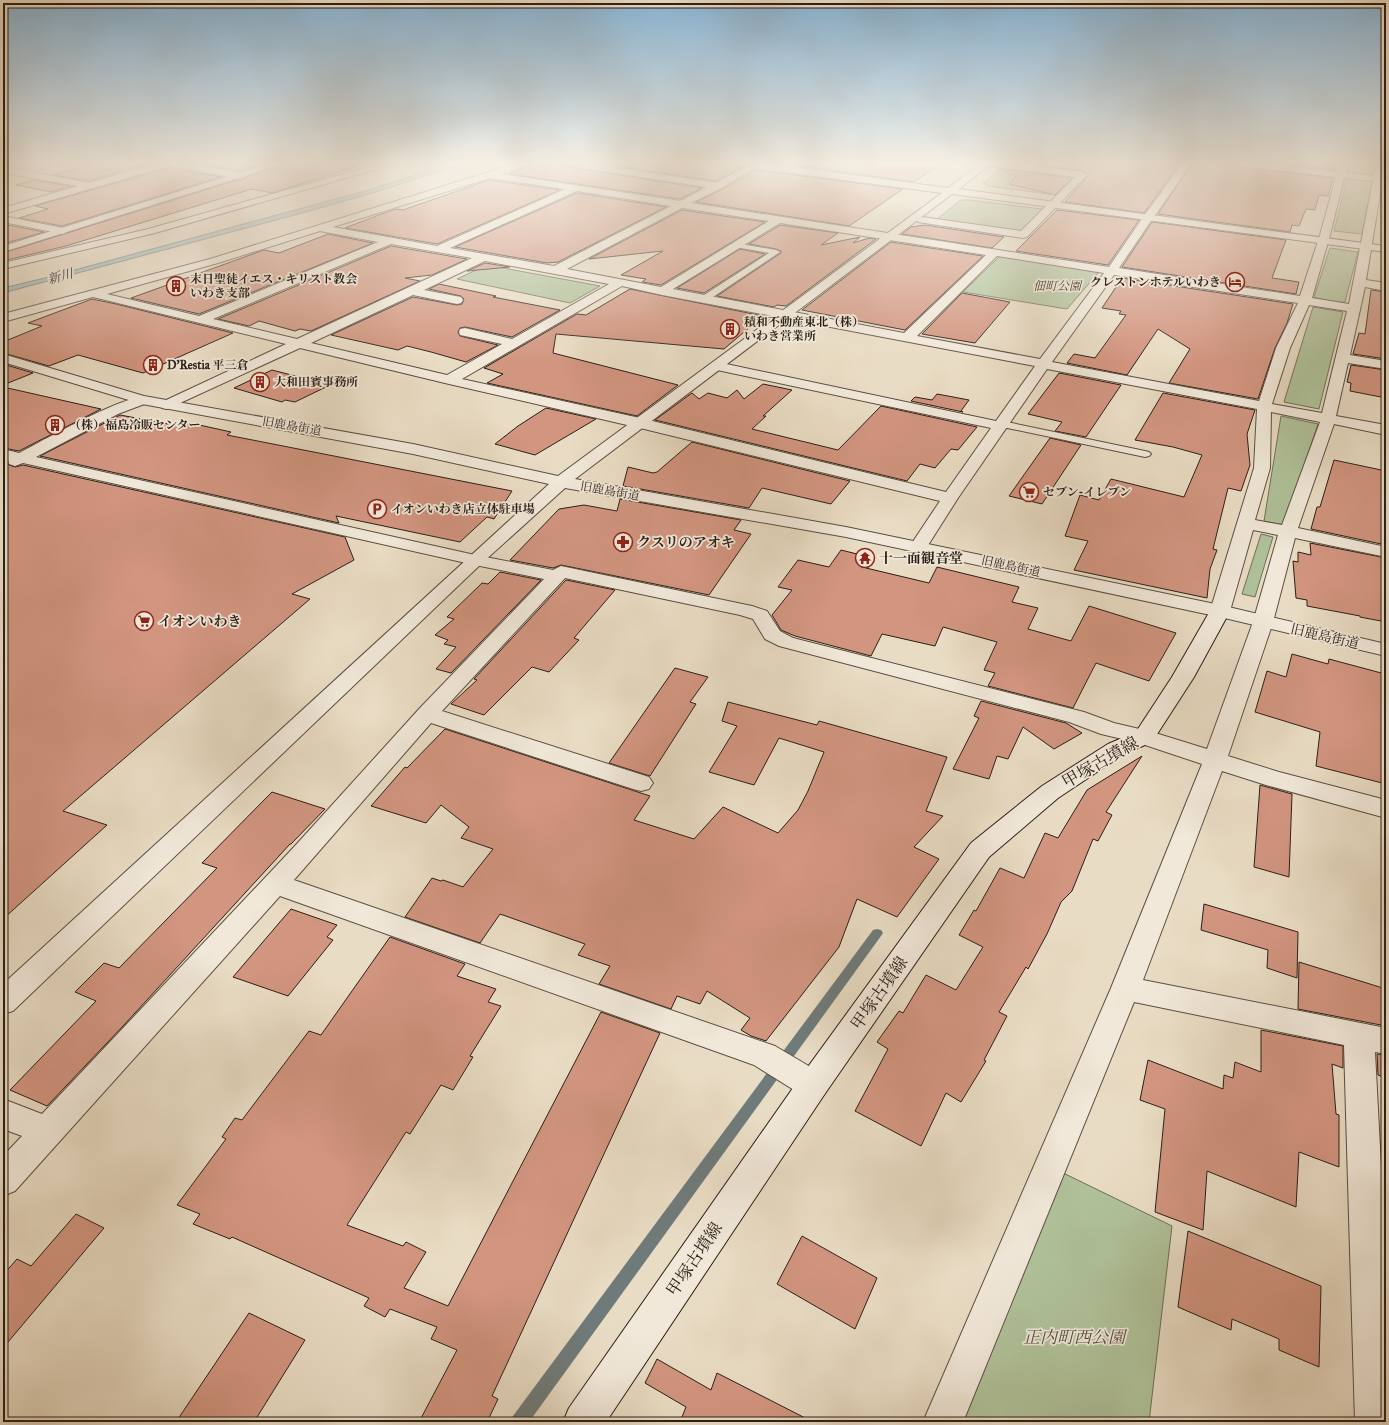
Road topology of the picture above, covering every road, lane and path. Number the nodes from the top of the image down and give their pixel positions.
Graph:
1 (47, 228) edge
2 (51, 228) edge
3 (71, 228) edge
4 (155, 228) edge
5 (318, 228) edge
6 (323, 228) edge
7 (484, 228) edge
8 (636, 228) edge
9 (764, 228) edge
10 (834, 228) edge
11 (902, 228) edge
12 (979, 228) edge
13 (1030, 228) edge
14 (1141, 228) edge
15 (1252, 228) edge
16 (1327, 228) edge
17 (1371, 228) edge
18 (63, 231) junction
19 (890, 237) junction
20 (1324, 238) junction
21 (391, 240) junction
22 (3, 241) edge
23 (1386, 243) edge
24 (1367, 244) junction
25 (738, 245) junction
26 (3, 249) edge
27 (438, 249) junction
28 (1386, 249) edge
29 (994, 253) junction
30 (484, 257) junction
31 (3, 266) edge
32 (556, 270) junction
33 (1112, 270) junction
34 (619, 283) junction
35 (1360, 283) junction
36 (1386, 287) edge
37 (413, 291) junction
38 (662, 291) junction
39 (94, 294) junction
40 (704, 299) junction
41 (458, 300) dead end
42 (1305, 300) junction
43 (1354, 308) junction
44 (786, 314) junction
45 (3, 318) edge
46 (200, 320) junction
47 (465, 332) dead end
48 (908, 337) junction
49 (300, 343) junction
50 (514, 343) junction
51 (3, 358) edge
52 (1342, 358) junction
53 (1044, 363) junction
54 (1386, 365) edge
55 (717, 366) junction
56 (449, 380) junction
57 (142, 400) junction
58 (167, 405) junction
59 (1264, 407) junction
60 (1328, 419) junction
61 (640, 423) junction
62 (1002, 425) junction
63 (1386, 430) edge
64 (3, 454) edge
65 (1145, 454) dead end
66 (21, 458) junction
67 (3, 468) edge
68 (560, 482) junction
69 (950, 498) junction
70 (1246, 523) junction
71 (1288, 532) junction
72 (919, 546) junction
73 (1386, 552) edge
74 (475, 560) junction
75 (557, 576) junction
76 (1220, 612) junction
77 (1263, 622) junction
78 (1386, 650) edge
79 (427, 714) junction
80 (1144, 737) junction
81 (1215, 759) junction
82 (641, 783) dead end
83 (1386, 809) edge
84 (275, 884) junction
85 (1125, 988) junction
86 (3, 1002) edge
87 (1372, 1038) edge
88 (813, 1085) junction
89 (3, 1114) edge
90 (47, 1131) junction
91 (3, 1180) edge
92 (583, 1422) edge
93 (943, 1422) edge
94 (1374, 1422) edge

1 - 22 street
2 - 18 street
3 - 18 street
4 - 31 street
5 - 39 street
6 - 21 street
7 - 27 street
8 - 32 street
9 - 25 street
10 - 19 street
11 - 19 street
12 - 13 street
14 - 33 street
15 - 20 street
16 - 20 street, 甲塚古墳線
17 - 24 street
18 - 26 street
19 - 29 street
19 - 44 street
20 - 24 street
20 - 42 street, 甲塚古墳線
21 - 27 street
21 - 46 street
23 - 24 street
24 - 28 street
24 - 35 street
25 - 38 street
25 - 40 lane
27 - 30 street
29 - 33 street
29 - 48 street
30 - 32 street
30 - 37 street
32 - 34 street
33 - 42 street
33 - 53 street
34 - 38 street
34 - 50 street
35 - 36 street
35 - 43 street
37 - 41 street
37 - 49 street
38 - 40 street
39 - 45 street
39 - 46 street
40 - 44 street
42 - 43 street
42 - 59 street, 甲塚古墳線
43 - 52 street
44 - 48 street
44 - 55 street
46 - 49 street
47 - 50 street
48 - 53 street
49 - 56 street
49 - 58 street
50 - 56 street
51 - 57 street, 旧鹿島街道
52 - 54 street
52 - 60 street
53 - 59 street
53 - 62 street
55 - 61 street
55 - 62 street
56 - 61 street
57 - 58 street, 旧鹿島街道
57 - 66 street
58 - 68 street, 旧鹿島街道
59 - 60 street
59 - 70 street, 甲塚古墳線
60 - 63 street
60 - 71 street
61 - 68 street
61 - 69 street
62 - 65 lane
62 - 69 street
64 - 66 street
66 - 67 street
66 - 74 street
68 - 72 street, 旧鹿島街道
68 - 74 street
69 - 72 street
70 - 71 street
70 - 76 street, 甲塚古墳線
71 - 73 street
71 - 77 street
72 - 76 street, 旧鹿島街道
74 - 75 street
74 - 86 street
75 - 79 street
75 - 80 street
76 - 77 street, 旧鹿島街道
76 - 80 street, 甲塚古墳線
77 - 78 street, 旧鹿島街道
77 - 81 street
79 - 82 street
79 - 84 street
80 - 81 street
80 - 88 street, 甲塚古墳線
81 - 83 street
81 - 85 street
84 - 88 street
84 - 90 street
85 - 87 street
85 - 93 street
87 - 94 street
88 - 92 street, 甲塚古墳線
89 - 90 street
90 - 91 street

